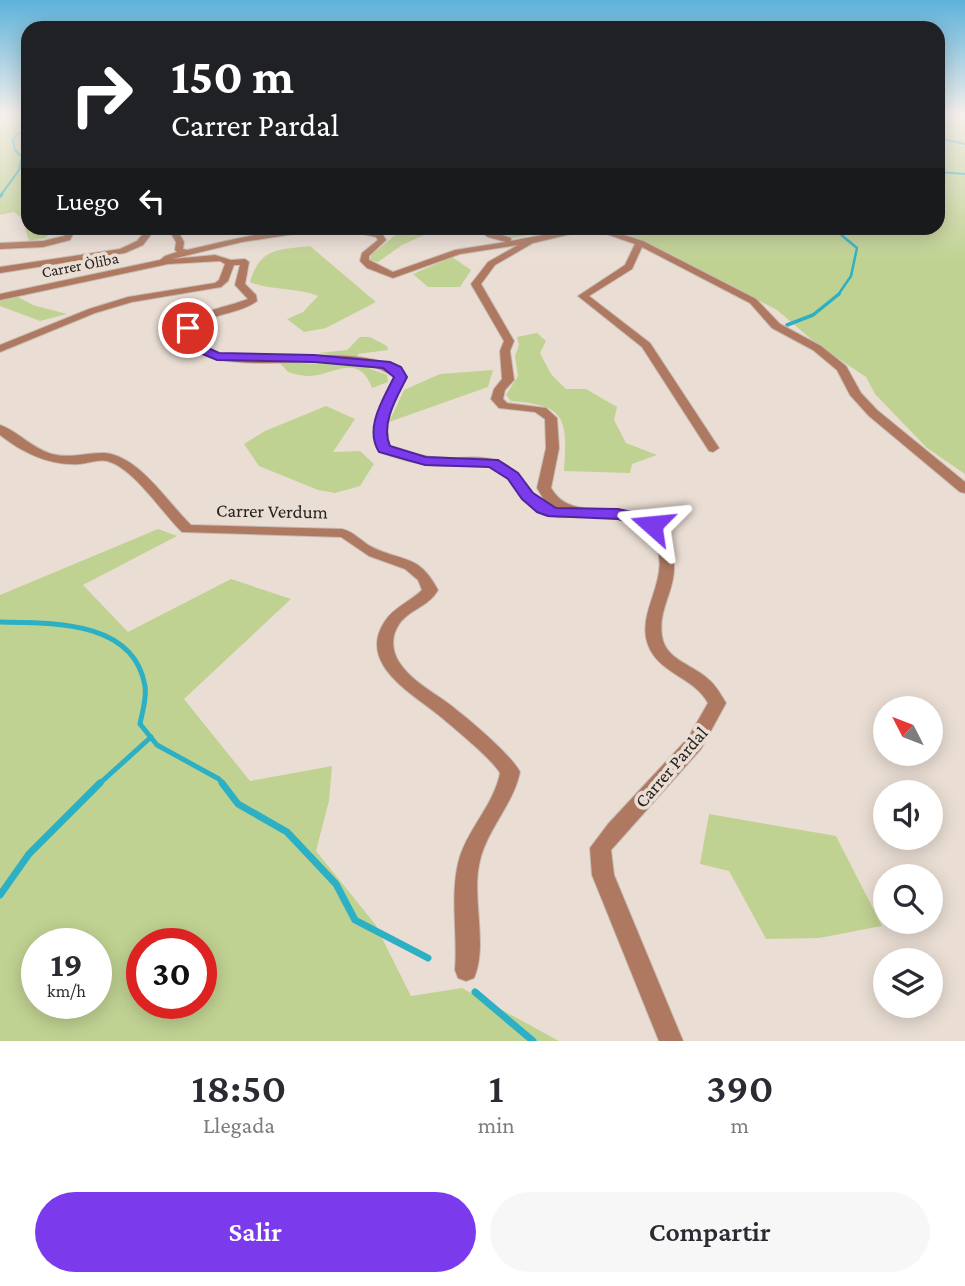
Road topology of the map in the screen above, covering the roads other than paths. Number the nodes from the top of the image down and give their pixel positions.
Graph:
1 (53, 235) edge
2 (68, 235) edge
3 (146, 235) edge
4 (176, 235) edge
5 (266, 235) edge
6 (376, 235) edge
7 (388, 235) edge
8 (491, 235) edge
9 (557, 235) edge
10 (616, 235) edge
11 (381, 237) junction
12 (539, 239) junction
13 (513, 242) junction
14 (640, 243) junction
15 (0, 244) edge
16 (187, 253) junction
17 (165, 262) junction
18 (230, 263) junction
19 (0, 270) edge
20 (0, 297) edge
21 (32, 335) junction
22 (0, 343) edge
23 (0, 349) edge
24 (0, 429) edge
25 (713, 448) dead end
26 (965, 489) edge
27 (570, 512) junction
28 (466, 970) dead end
29 (671, 1041) edge

1 - 15 street
2 - 15 street
3 - 19 street
4 - 16 street
5 - 16 street
6 - 11 street
7 - 11 street
8 - 13 street
9 - 12 street
10 - 14 street
11 - 13 street
12 - 13 street
12 - 27 street
14 - 25 street
14 - 26 street
16 - 17 street
17 - 18 street
17 - 20 street, Carrer Òliba
18 - 21 street
18 - 27 street, Carrer Pardal
21 - 22 street
21 - 23 street
24 - 28 street, Carrer Verdum
27 - 29 street, Carrer Pardal

